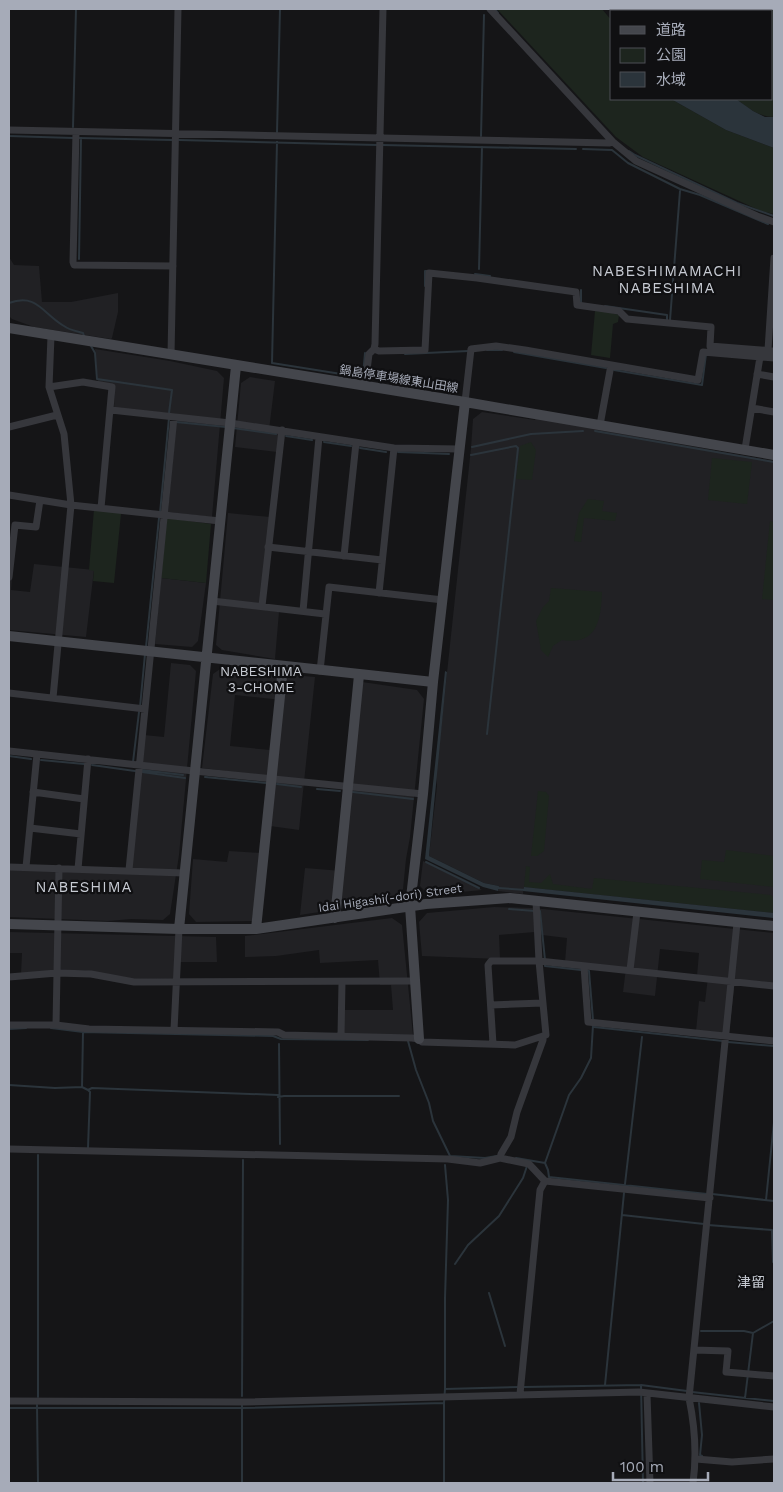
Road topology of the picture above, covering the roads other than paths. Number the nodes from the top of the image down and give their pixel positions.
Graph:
1 (178, 9) edge
2 (383, 9) edge
3 (490, 9) edge
4 (9, 130) edge
5 (76, 132) junction
6 (176, 134) junction
7 (380, 138) junction
8 (613, 142) junction
9 (774, 222) edge
10 (774, 258) edge
11 (173, 266) junction
12 (9, 322) edge
13 (9, 328) edge
14 (20, 329) junction
15 (51, 336) junction
16 (374, 349) junction
17 (771, 350) edge
18 (171, 355) junction
19 (760, 357) junction
20 (774, 358) edge
21 (611, 365) junction
22 (236, 366) junction
23 (758, 374) junction
24 (774, 377) edge
25 (365, 386) junction
26 (49, 387) junction
27 (465, 402) junction
28 (752, 408) junction
29 (111, 410) junction
30 (774, 412) edge
31 (57, 415) junction
32 (171, 417) junction
33 (230, 423) junction
34 (600, 425) junction
35 (9, 428) edge
36 (282, 430) junction
37 (319, 437) junction
38 (356, 443) junction
39 (394, 448) junction
40 (459, 449) junction
41 (745, 449) junction
42 (774, 454) edge
43 (9, 495) edge
44 (40, 500) junction
45 (71, 506) junction
46 (101, 508) junction
47 (161, 514) junction
48 (220, 520) junction
49 (268, 547) junction
50 (308, 552) junction
51 (344, 556) junction
52 (382, 560) junction
53 (9, 577) edge
54 (379, 593) junction
55 (443, 600) junction
56 (212, 602) junction
57 (262, 606) junction
58 (303, 611) junction
59 (325, 614) junction
60 (9, 636) edge
61 (58, 642) junction
62 (147, 651) junction
63 (206, 657) junction
64 (283, 667) junction
65 (320, 671) junction
66 (358, 675) junction
67 (433, 682) junction
68 (9, 693) edge
69 (53, 698) junction
70 (142, 709) junction
71 (9, 751) edge
72 (37, 754) junction
73 (88, 760) junction
74 (137, 767) junction
75 (194, 772) junction
76 (271, 778) junction
77 (348, 786) junction
78 (33, 792) junction
79 (423, 794) junction
80 (84, 799) junction
81 (30, 828) junction
82 (81, 834) junction
83 (9, 867) edge
84 (26, 867) junction
85 (59, 868) junction
86 (78, 868) junction
87 (129, 870) junction
88 (184, 873) junction
89 (410, 906) junction
90 (536, 907) junction
91 (637, 912) junction
92 (335, 918) junction
93 (737, 923) junction
94 (9, 924) edge
95 (57, 926) junction
96 (774, 926) edge
97 (179, 929) junction
98 (256, 929) junction
99 (543, 962) junction
100 (585, 969) junction
101 (630, 970) junction
102 (57, 973) junction
103 (9, 976) edge
104 (414, 981) junction
105 (731, 981) junction
106 (176, 982) junction
107 (342, 982) junction
108 (774, 986) edge
109 (543, 1003) junction
110 (491, 1005) junction
111 (9, 1025) edge
112 (56, 1025) junction
113 (174, 1030) junction
114 (341, 1036) junction
115 (543, 1036) junction
116 (418, 1039) junction
117 (725, 1040) junction
118 (774, 1042) edge
119 (493, 1044) junction
120 (9, 1149) edge
121 (500, 1156) junction
122 (544, 1181) junction
123 (710, 1195) junction
124 (694, 1350) junction
125 (774, 1376) edge
126 (643, 1393) junction
127 (520, 1394) junction
128 (689, 1394) junction
129 (9, 1401) edge
130 (774, 1407) edge
131 (696, 1459) junction
132 (774, 1459) edge
133 (650, 1483) edge
134 (693, 1483) edge

1 - 6 street
2 - 7 street
3 - 8 street
4 - 5 street
5 - 6 street
5 - 11 street
6 - 7 street
6 - 11 street
7 - 8 street
7 - 16 street
8 - 9 street
10 - 17 street
11 - 18 street
12 - 14 street, 鍋島停車場線東山田線
13 - 14 street, 鍋島停車場線東山田線
14 - 15 street, 鍋島停車場線東山田線
15 - 18 street, 鍋島停車場線東山田線
15 - 26 street
16 - 17 street
16 - 25 street
18 - 22 street, 鍋島停車場線東山田線
19 - 20 street
19 - 21 street
19 - 23 street
21 - 27 street
21 - 34 street
22 - 25 street, 鍋島停車場線東山田線
22 - 33 street
23 - 24 street
23 - 28 street
25 - 27 street, 鍋島停車場線東山田線
26 - 29 street
26 - 31 street
27 - 34 street, 鍋島停車場線東山田線
27 - 40 street
28 - 30 street
28 - 41 street
29 - 32 street
29 - 46 street
31 - 35 street
31 - 45 street
32 - 33 street
32 - 47 street
33 - 36 street
33 - 48 street
34 - 41 street, 鍋島停車場線東山田線
36 - 37 street
36 - 49 street
37 - 38 street
37 - 50 street
38 - 39 street
38 - 51 street
39 - 40 street
39 - 52 street
40 - 55 street
41 - 42 street, 鍋島停車場線東山田線
43 - 44 street
44 - 45 street
44 - 53 street
45 - 46 street
45 - 61 street
46 - 47 street
47 - 48 street
47 - 62 street
48 - 56 street
49 - 50 street
49 - 57 street
50 - 51 street
50 - 58 street
51 - 52 street
52 - 54 street
54 - 55 street
54 - 59 street
55 - 67 street
56 - 57 street
56 - 63 street
57 - 58 street
58 - 59 street
59 - 65 street
60 - 61 street
61 - 62 street
61 - 69 street
62 - 63 street
62 - 70 street
63 - 64 street
63 - 75 street
64 - 65 street
64 - 76 street
65 - 66 street
66 - 67 street
66 - 77 street
67 - 79 street
68 - 69 street
69 - 70 street
70 - 74 street
71 - 72 street
72 - 73 street
72 - 78 street
73 - 74 street
73 - 80 street
74 - 75 street
74 - 87 street
75 - 76 street
75 - 88 street
76 - 77 street
76 - 98 street
77 - 79 street
77 - 92 street
78 - 80 street
78 - 81 street
79 - 89 street
80 - 82 street
81 - 82 street
81 - 84 street
82 - 86 street
83 - 84 street
84 - 85 street
85 - 86 street
85 - 95 street
86 - 87 street
87 - 88 street
88 - 97 street
89 - 90 street, Idai Higashi(-dori) Street
89 - 92 street, Idai Higashi(-dori) Street
89 - 104 street
90 - 91 street, Idai Higashi(-dori) Street
90 - 99 street
91 - 93 street, Idai Higashi(-dori) Street
91 - 101 street
92 - 98 street, Idai Higashi(-dori) Street
93 - 96 street, Idai Higashi(-dori) Street
93 - 105 street
94 - 95 street, Idai Higashi(-dori) Street
95 - 97 street, Idai Higashi(-dori) Street
95 - 102 street
97 - 98 street, Idai Higashi(-dori) Street
97 - 106 street
99 - 100 street
99 - 109 street
99 - 110 street
100 - 101 street
100 - 117 street
101 - 105 street
102 - 103 street
102 - 106 street
102 - 112 street
104 - 107 street
104 - 116 street
105 - 108 street
105 - 117 street
106 - 107 street
106 - 113 street
107 - 114 street
109 - 110 street
109 - 115 street
110 - 119 street
111 - 112 street
112 - 113 street
113 - 114 street
114 - 116 street
115 - 119 street
115 - 121 street
116 - 119 street
117 - 118 street
117 - 123 street
120 - 121 street
121 - 122 street
122 - 123 street
122 - 127 street
123 - 124 street
124 - 125 street
124 - 128 street
126 - 127 street
126 - 128 street
126 - 133 street
127 - 129 street
128 - 130 street
128 - 131 street
131 - 132 street
131 - 134 street

